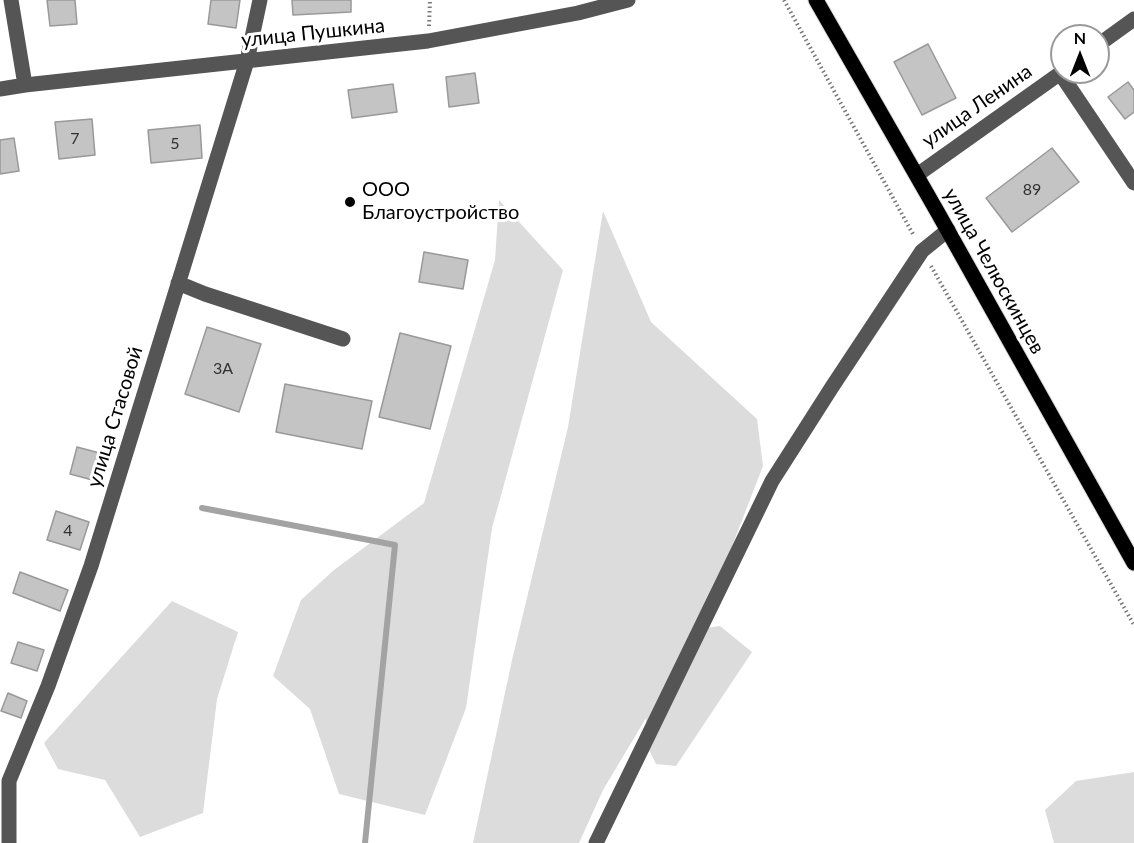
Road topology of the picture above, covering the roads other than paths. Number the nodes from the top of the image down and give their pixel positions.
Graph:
1 (11, 0) edge
2 (260, 0) edge
3 (628, 0) edge
4 (816, 0) edge
5 (1134, 19) edge
6 (1110, 36) edge
7 (247, 61) junction
8 (1050, 81) edge
9 (1068, 84) edge
10 (25, 85) junction
11 (0, 89) edge
12 (916, 175) junction
13 (1134, 183) edge
14 (948, 230) junction
15 (178, 283) junction
16 (343, 339) dead end
17 (1134, 563) edge
18 (9, 843) edge
19 (596, 843) edge

1 - 10 street
2 - 7 street, улица Стасовой
3 - 7 street, улица Пушкина
4 - 12 main road, улица Челюскинцев
5 - 6 street
7 - 10 street, улица Пушкина
7 - 15 street, улица Стасовой
8 - 12 street, улица Ленина
9 - 13 street
10 - 11 street, улица Пушкина
12 - 14 main road, улица Челюскинцев
14 - 17 main road, улица Челюскинцев
14 - 19 street
15 - 16 street
15 - 18 street, улица Стасовой

